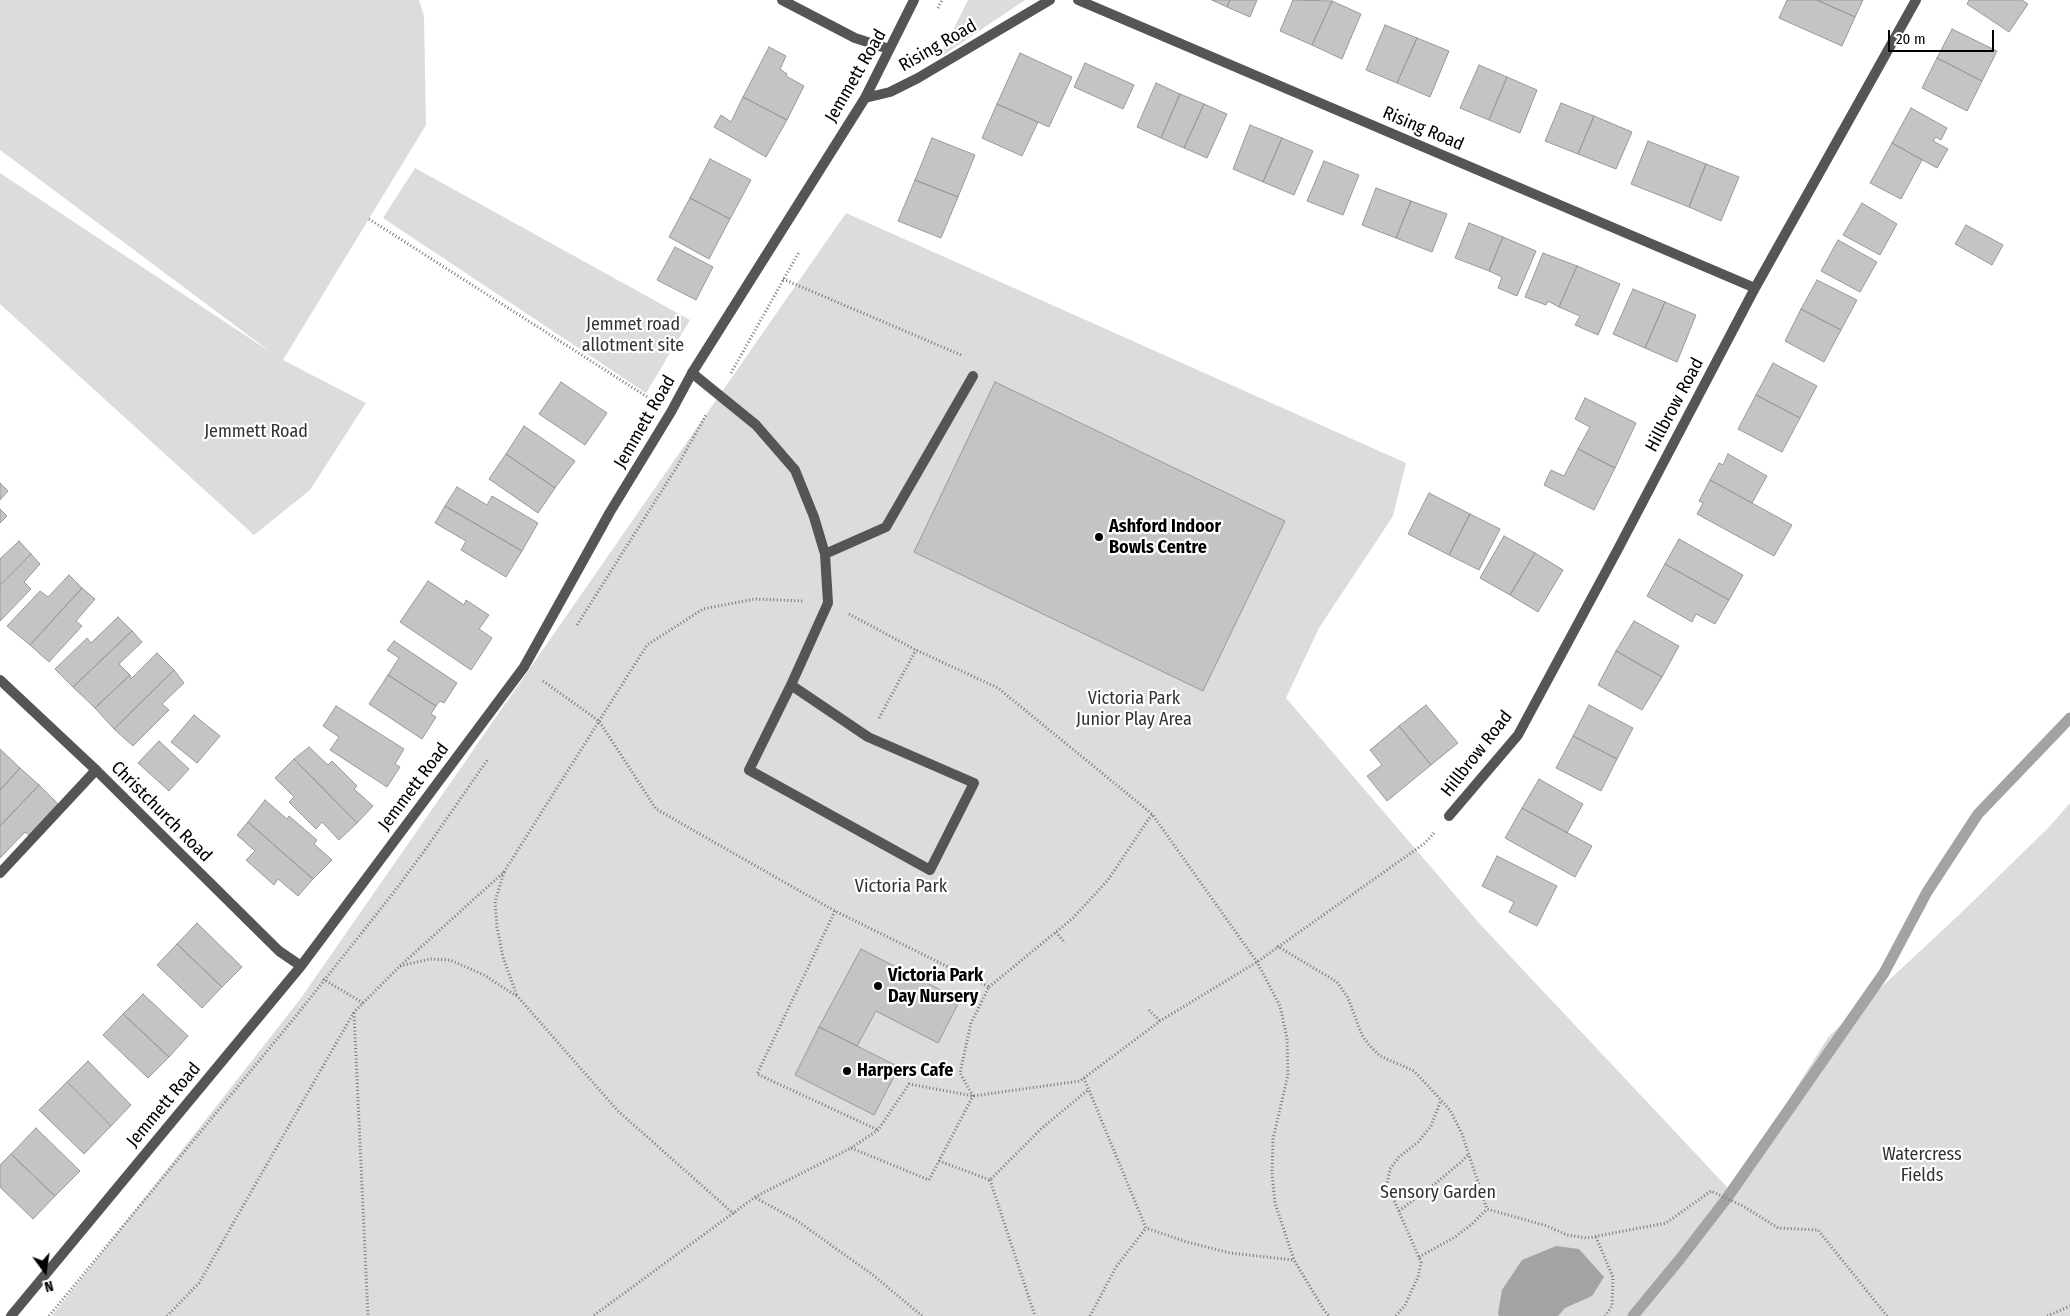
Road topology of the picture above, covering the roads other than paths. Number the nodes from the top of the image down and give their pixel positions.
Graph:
1 (782, 0) edge
2 (914, 0) edge
3 (1050, 0) edge
4 (1078, 0) edge
5 (1916, 0) edge
6 (889, 49) junction
7 (865, 98) junction
8 (1755, 288) junction
9 (692, 373) junction
10 (973, 376) road end
11 (825, 554) junction
12 (0, 680) edge
13 (791, 686) junction
14 (96, 770) junction
15 (1449, 816) road end
16 (0, 873) edge
17 (301, 966) junction
18 (11, 1316) edge

1 - 6 street
2 - 6 street, Jemmett Road
3 - 7 street, Rising Road
4 - 8 street, Rising Road
5 - 8 street, Hillbrow Road
6 - 7 street, Jemmett Road
7 - 9 street, Jemmett Road
8 - 15 street, Hillbrow Road
9 - 11 street
9 - 17 street, Jemmett Road
10 - 11 street
11 - 13 street
12 - 14 street, Christchurch Road
13 - 13 street
14 - 16 street
14 - 17 street, Christchurch Road
17 - 18 street, Jemmett Road

